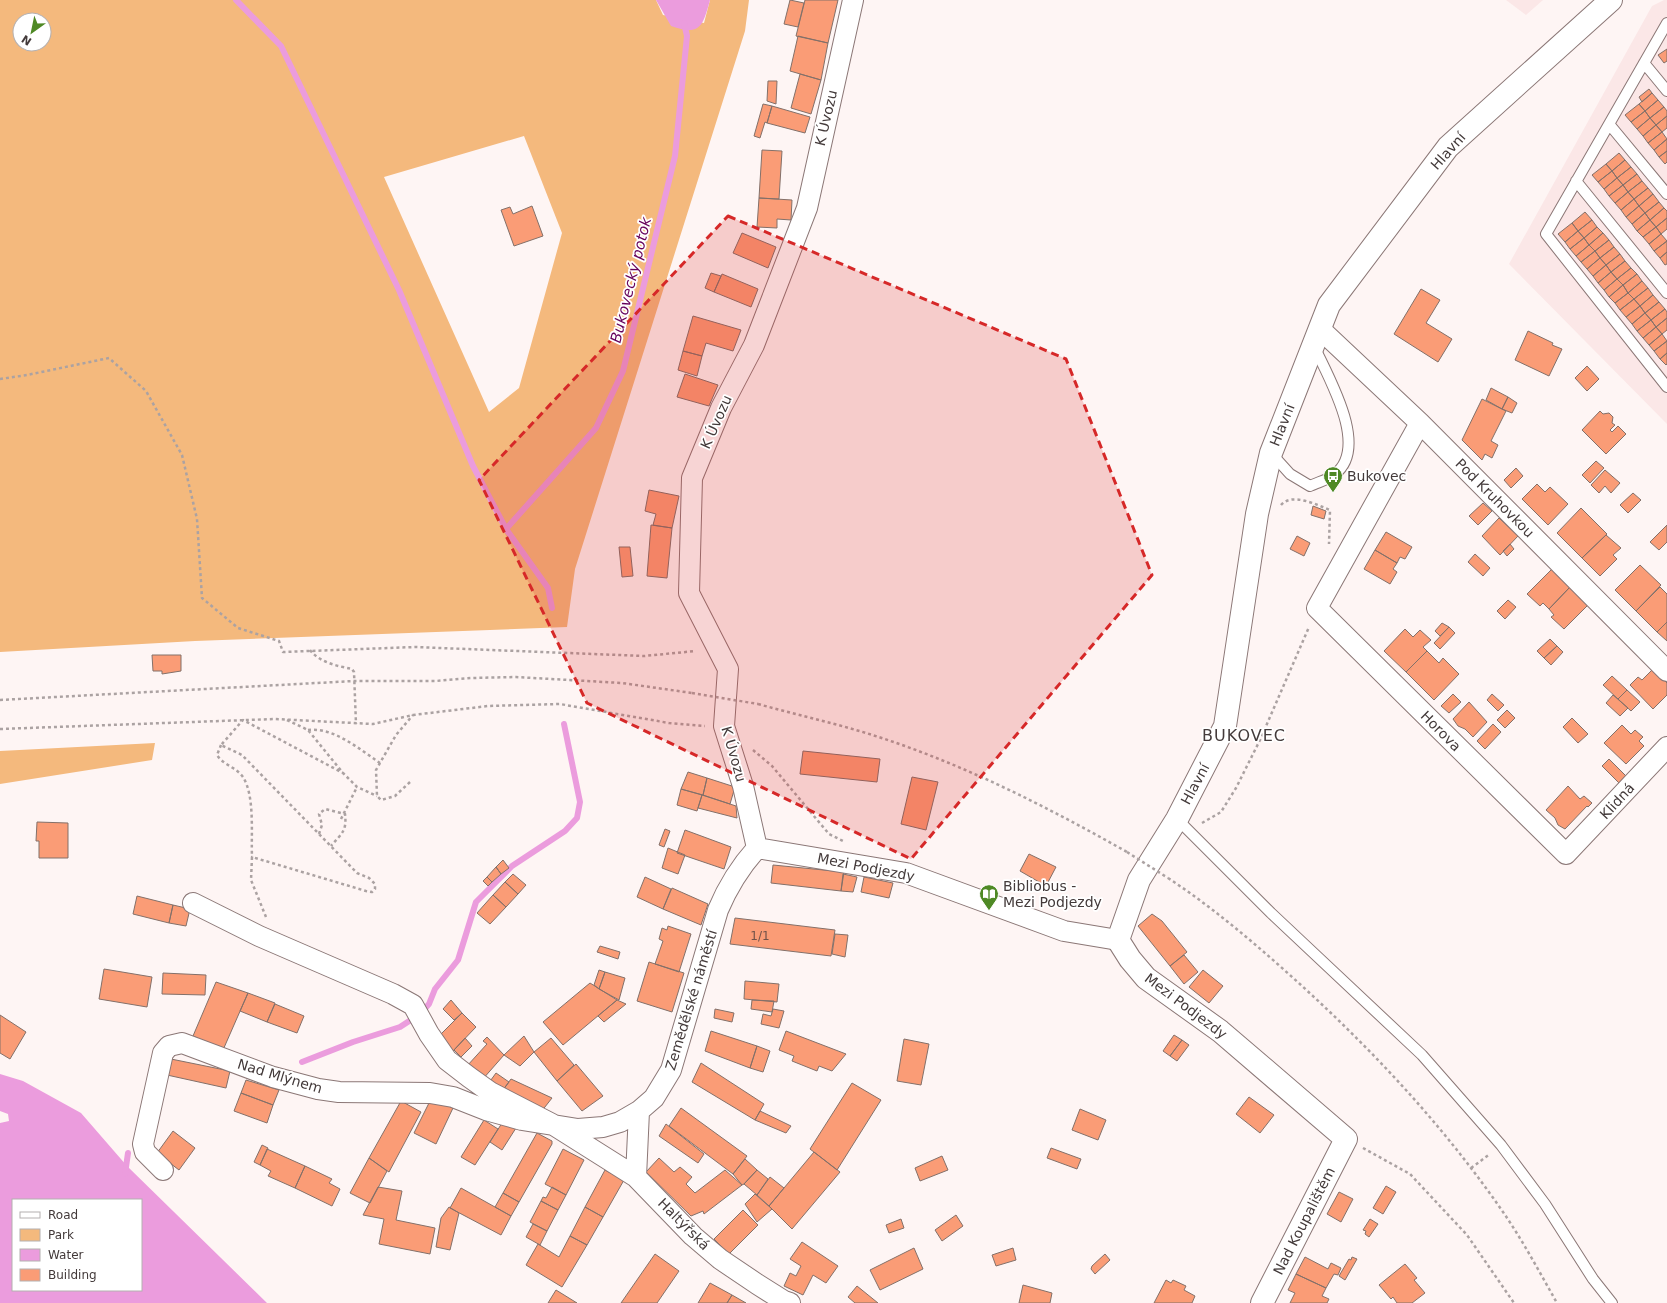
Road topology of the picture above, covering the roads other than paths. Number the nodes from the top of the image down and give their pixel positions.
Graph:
1 (853, 0) edge
2 (1611, 0) edge
3 (1667, 23) edge
4 (1644, 62) junction
5 (1667, 91) edge
6 (1609, 124) junction
7 (1576, 181) junction
8 (1667, 194) edge
9 (1667, 292) edge
10 (1316, 337) junction
11 (1667, 387) edge
12 (1420, 423) junction
13 (1271, 453) junction
14 (1667, 671) edge
15 (1667, 748) edge
16 (1181, 823) junction
17 (757, 848) junction
18 (1566, 854) joint
19 (193, 903) dead end
20 (1118, 940) junction
21 (639, 1111) junction
22 (552, 1124) junction
23 (1346, 1139) joint
24 (163, 1170) dead end
25 (636, 1177) junction
26 (786, 1302) edge
27 (1262, 1303) edge
28 (1612, 1303) edge

1 - 17 street, K Úvozu
2 - 10 street, Hlavní
3 - 4 lane
4 - 5 lane
4 - 6 lane
6 - 7 lane
6 - 8 lane
7 - 9 lane
7 - 11 lane
10 - 12 street, Pod Kruhovkou
10 - 13 street, Hlavní
10 - 13 lane
12 - 14 street, Pod Kruhovkou
12 - 18 street, Horova
13 - 16 street, Hlavní
15 - 18 street, Klidná
16 - 20 street, Hlavní
16 - 28 lane
17 - 20 street, Mezi Podjezdy
17 - 21 street, Zemědělské náměstí
19 - 22 street
20 - 23 street, Mezi Podjezdy
21 - 22 street, Zemědělské náměstí
21 - 25 street
22 - 24 street, Nad Mlýnem
22 - 25 street, Haltýřská
23 - 27 street, Nad Koupalištěm
25 - 26 street, Haltýřská

